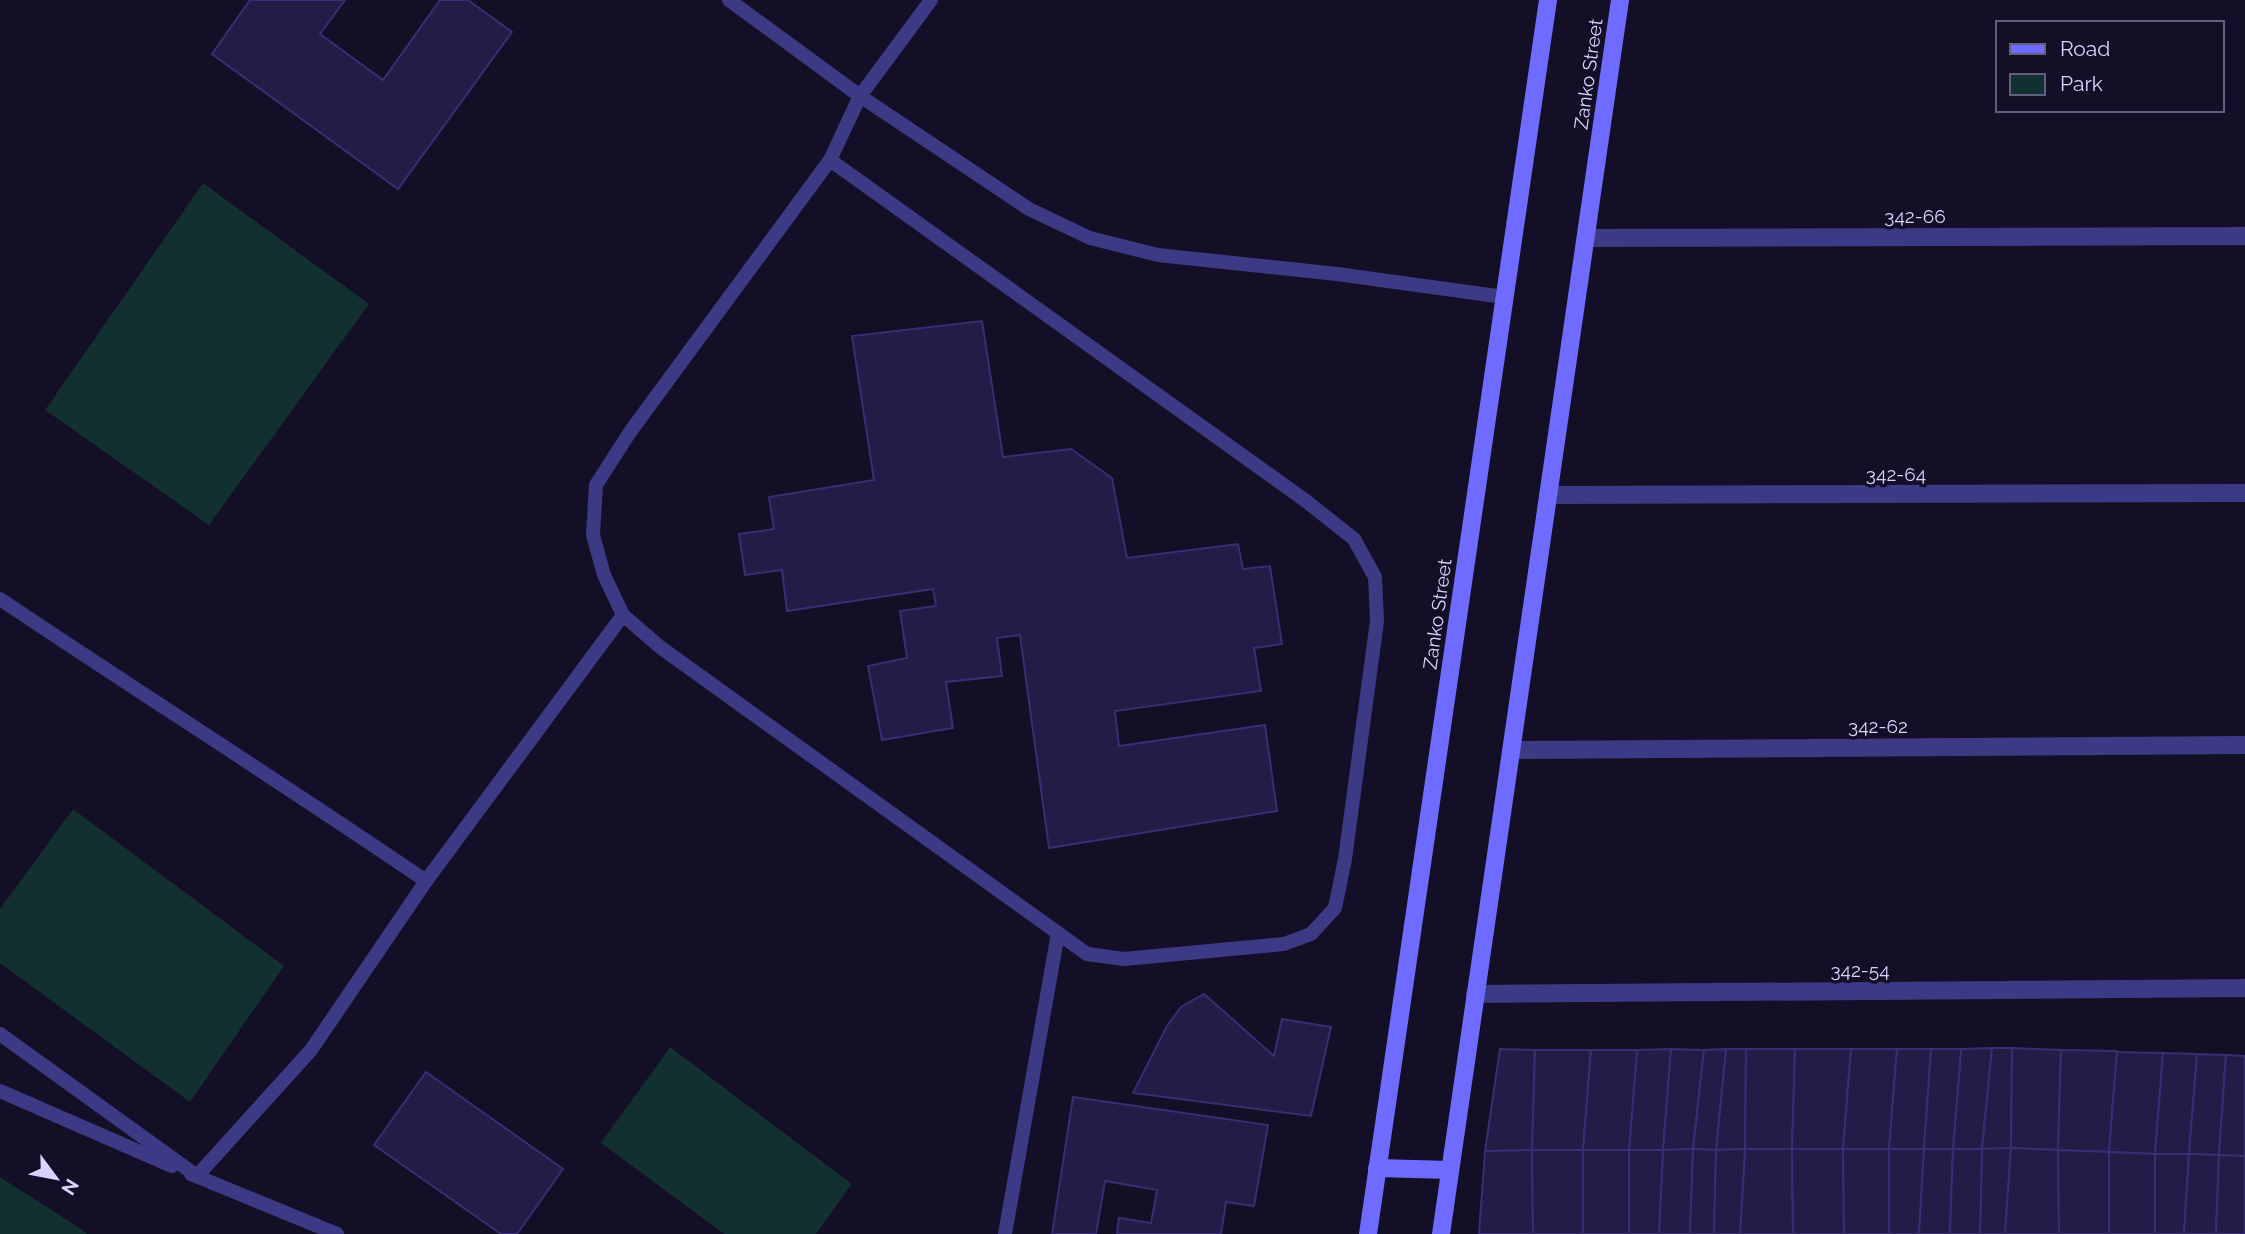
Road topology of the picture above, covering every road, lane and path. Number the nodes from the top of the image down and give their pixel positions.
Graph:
1 (729, 0) edge
2 (931, 0) edge
3 (1548, 0) edge
4 (1620, 0) edge
5 (860, 96) junction
6 (830, 160) junction
7 (2245, 236) edge
8 (1586, 238) junction
9 (1504, 297) junction
10 (2245, 493) edge
11 (1548, 495) junction
12 (0, 599) edge
13 (623, 615) junction
14 (2245, 745) edge
15 (1511, 750) junction
16 (425, 881) junction
17 (1058, 933) junction
18 (2245, 988) edge
19 (1475, 994) junction
20 (0, 1034) edge
21 (0, 1091) edge
22 (1377, 1168) junction
23 (1450, 1170) junction
24 (197, 1176) junction
25 (337, 1234) edge
26 (1006, 1234) edge
27 (1368, 1234) edge
28 (1441, 1234) edge

1 - 5 lane
2 - 5 lane
3 - 9 main road, Zanko Street
4 - 8 main road, Zanko Street
5 - 6 lane
5 - 9 lane
6 - 13 lane
6 - 17 lane
7 - 8 street, 342-66
8 - 11 main road, Zanko Street
9 - 22 main road, Zanko Street
10 - 11 street, 342-64
11 - 15 main road, Zanko Street
12 - 16 lane
13 - 16 lane
13 - 17 lane
14 - 15 street, 342-62
15 - 19 main road, Zanko Street
16 - 24 lane
17 - 26 lane
18 - 19 street, 342-54
19 - 23 main road, Zanko Street
20 - 24 lane
21 - 24 lane
22 - 23 main road
22 - 27 main road, Zanko Street
23 - 28 main road, Zanko Street
24 - 25 lane

